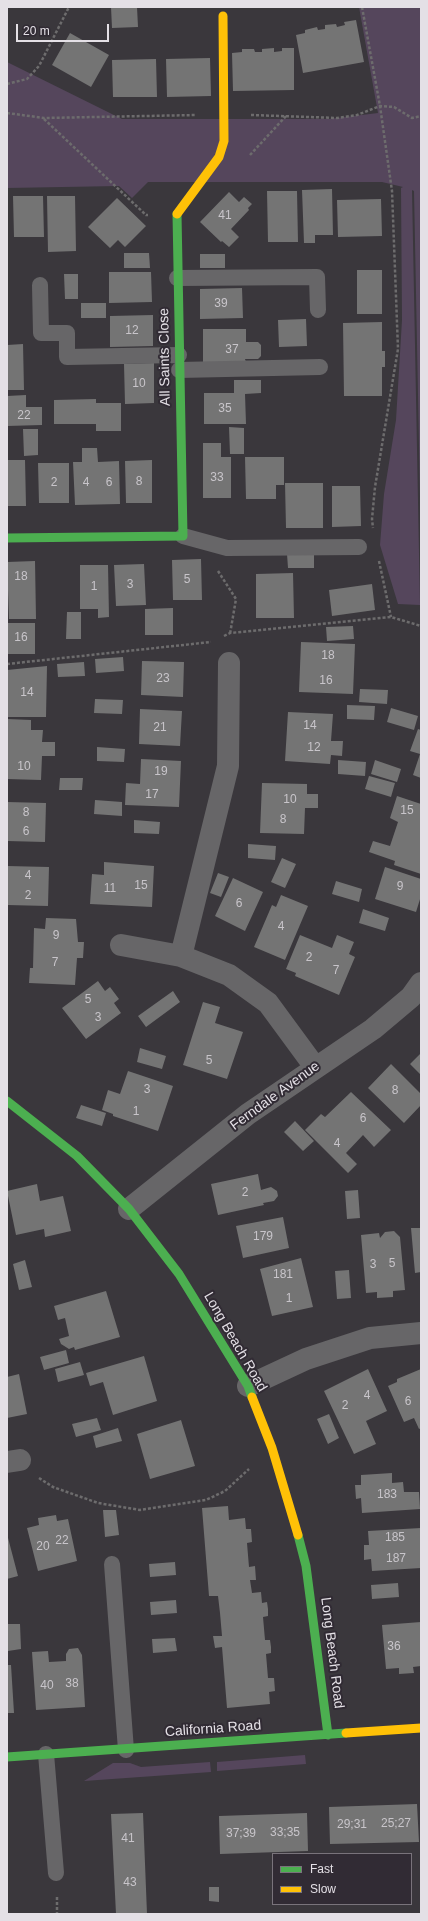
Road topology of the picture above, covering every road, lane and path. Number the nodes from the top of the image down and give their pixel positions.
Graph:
1 (69, 7) edge
2 (362, 7) edge
3 (223, 16) dead end
4 (7, 84) edge
5 (287, 115) dead end
6 (44, 118) dead end
7 (245, 159) dead end
8 (176, 215) junction
9 (177, 278) junction
10 (40, 285) dead end
11 (318, 310) dead end
12 (179, 363) junction
13 (320, 367) dead end
14 (374, 533) dead end
15 (183, 536) junction
16 (7, 538) edge
17 (359, 547) dead end
18 (378, 554) dead end
19 (215, 567) dead end
20 (392, 617) dead end
21 (229, 663) joint
22 (121, 945) dead end
23 (181, 956) junction
24 (421, 984) edge
25 (315, 1067) junction
26 (10, 1108) edge
27 (129, 1209) junction
28 (421, 1333) edge
29 (248, 1386) junction
30 (272, 1448) junction
31 (13, 1461) edge
32 (112, 1564) dead end
33 (421, 1728) edge
34 (328, 1735) junction
35 (126, 1750) junction
36 (46, 1754) junction
37 (7, 1757) edge
38 (56, 1873) dead end

1 - 4 path
2 - 14 path
3 - 8 street
5 - 7 path
6 - 8 path
8 - 9 street, All Saints Close
9 - 11 lane
9 - 12 street, All Saints Close
10 - 12 lane
12 - 13 lane
12 - 15 street, All Saints Close
15 - 16 street
15 - 17 lane
18 - 20 path
19 - 21 path
21 - 23 street
22 - 23 street
23 - 25 street
24 - 25 street, Ferndale Avenue
25 - 27 street, Ferndale Avenue
26 - 27 street, Long Beach Road
27 - 29 street, Long Beach Road
28 - 29 street
29 - 30 street, Long Beach Road
30 - 31 path
30 - 34 street, Long Beach Road
32 - 35 lane
33 - 34 street, California Road
34 - 35 street, California Road
35 - 36 street, California Road
36 - 37 street, California Road
36 - 38 lane

